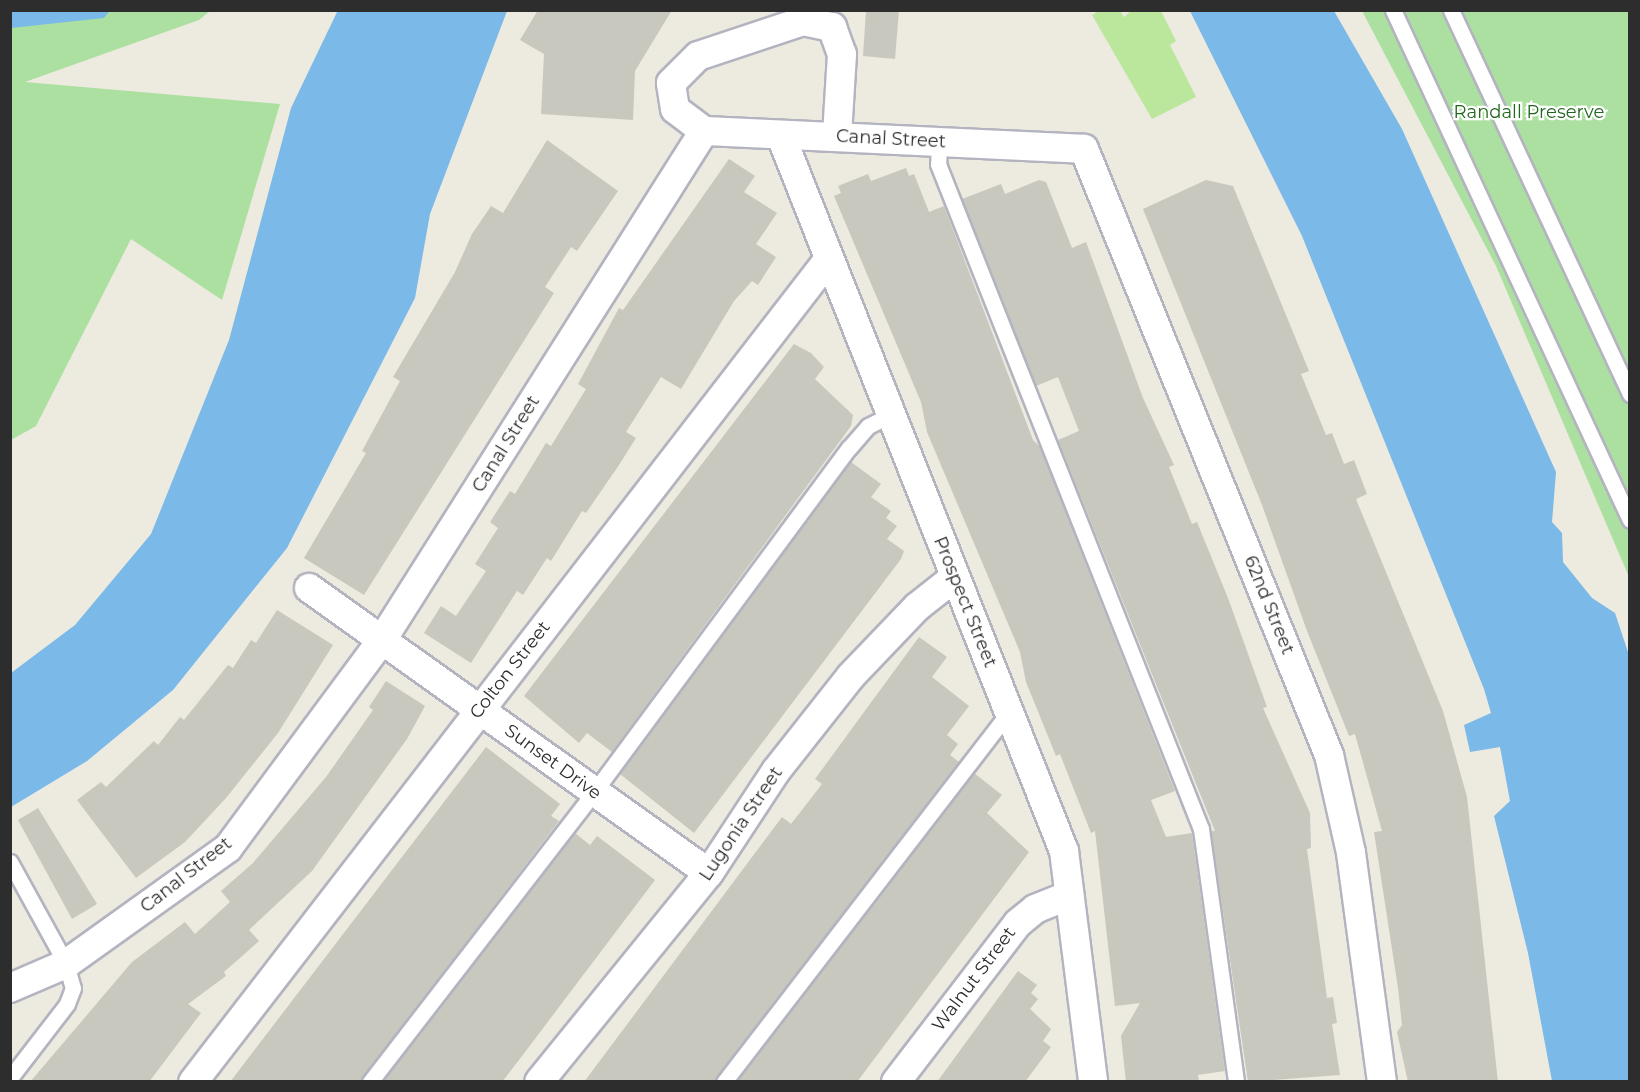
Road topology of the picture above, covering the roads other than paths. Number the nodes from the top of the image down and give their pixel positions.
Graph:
1 (1393, 10) edge
2 (1451, 10) edge
3 (704, 131) junction
4 (837, 135) junction
5 (781, 136) junction
6 (939, 141) junction
7 (1084, 149) joint
8 (828, 260) junction
9 (1629, 394) edge
10 (891, 415) junction
11 (1629, 520) edge
12 (955, 577) junction
13 (309, 588) dead end
14 (382, 640) junction
15 (480, 710) junction
16 (1009, 712) junction
17 (594, 792) junction
18 (10, 862) edge
19 (709, 873) junction
20 (1067, 896) junction
21 (66, 964) junction
22 (10, 988) edge
23 (10, 1078) edge
24 (1092, 1081) edge
25 (193, 1082) edge
26 (370, 1082) edge
27 (539, 1082) edge
28 (724, 1082) edge
29 (896, 1082) edge
30 (1236, 1082) edge
31 (1382, 1082) edge

1 - 11 lane
2 - 9 lane
3 - 4 street
3 - 5 street, Canal Street
3 - 14 street, Canal Street
4 - 5 street, Canal Street
4 - 6 street, Canal Street
5 - 8 street, Prospect Street
6 - 7 street, Canal Street
6 - 30 lane
7 - 31 street, 62nd Street
8 - 10 street, Prospect Street
8 - 15 street, Colton Street
10 - 12 street, Prospect Street
10 - 17 lane
12 - 16 street, Prospect Street
12 - 19 street, Lugonia Street
13 - 14 street, Sunset Drive
14 - 15 street, Sunset Drive
14 - 21 street, Canal Street
15 - 17 street, Sunset Drive
15 - 25 street, Colton Street
16 - 20 street, Prospect Street
16 - 28 lane
17 - 19 street, Sunset Drive
17 - 26 lane
18 - 21 lane
19 - 27 street, Lugonia Street
20 - 24 street, Prospect Street
20 - 29 street, Walnut Street
21 - 22 street, Canal Street
21 - 23 lane

